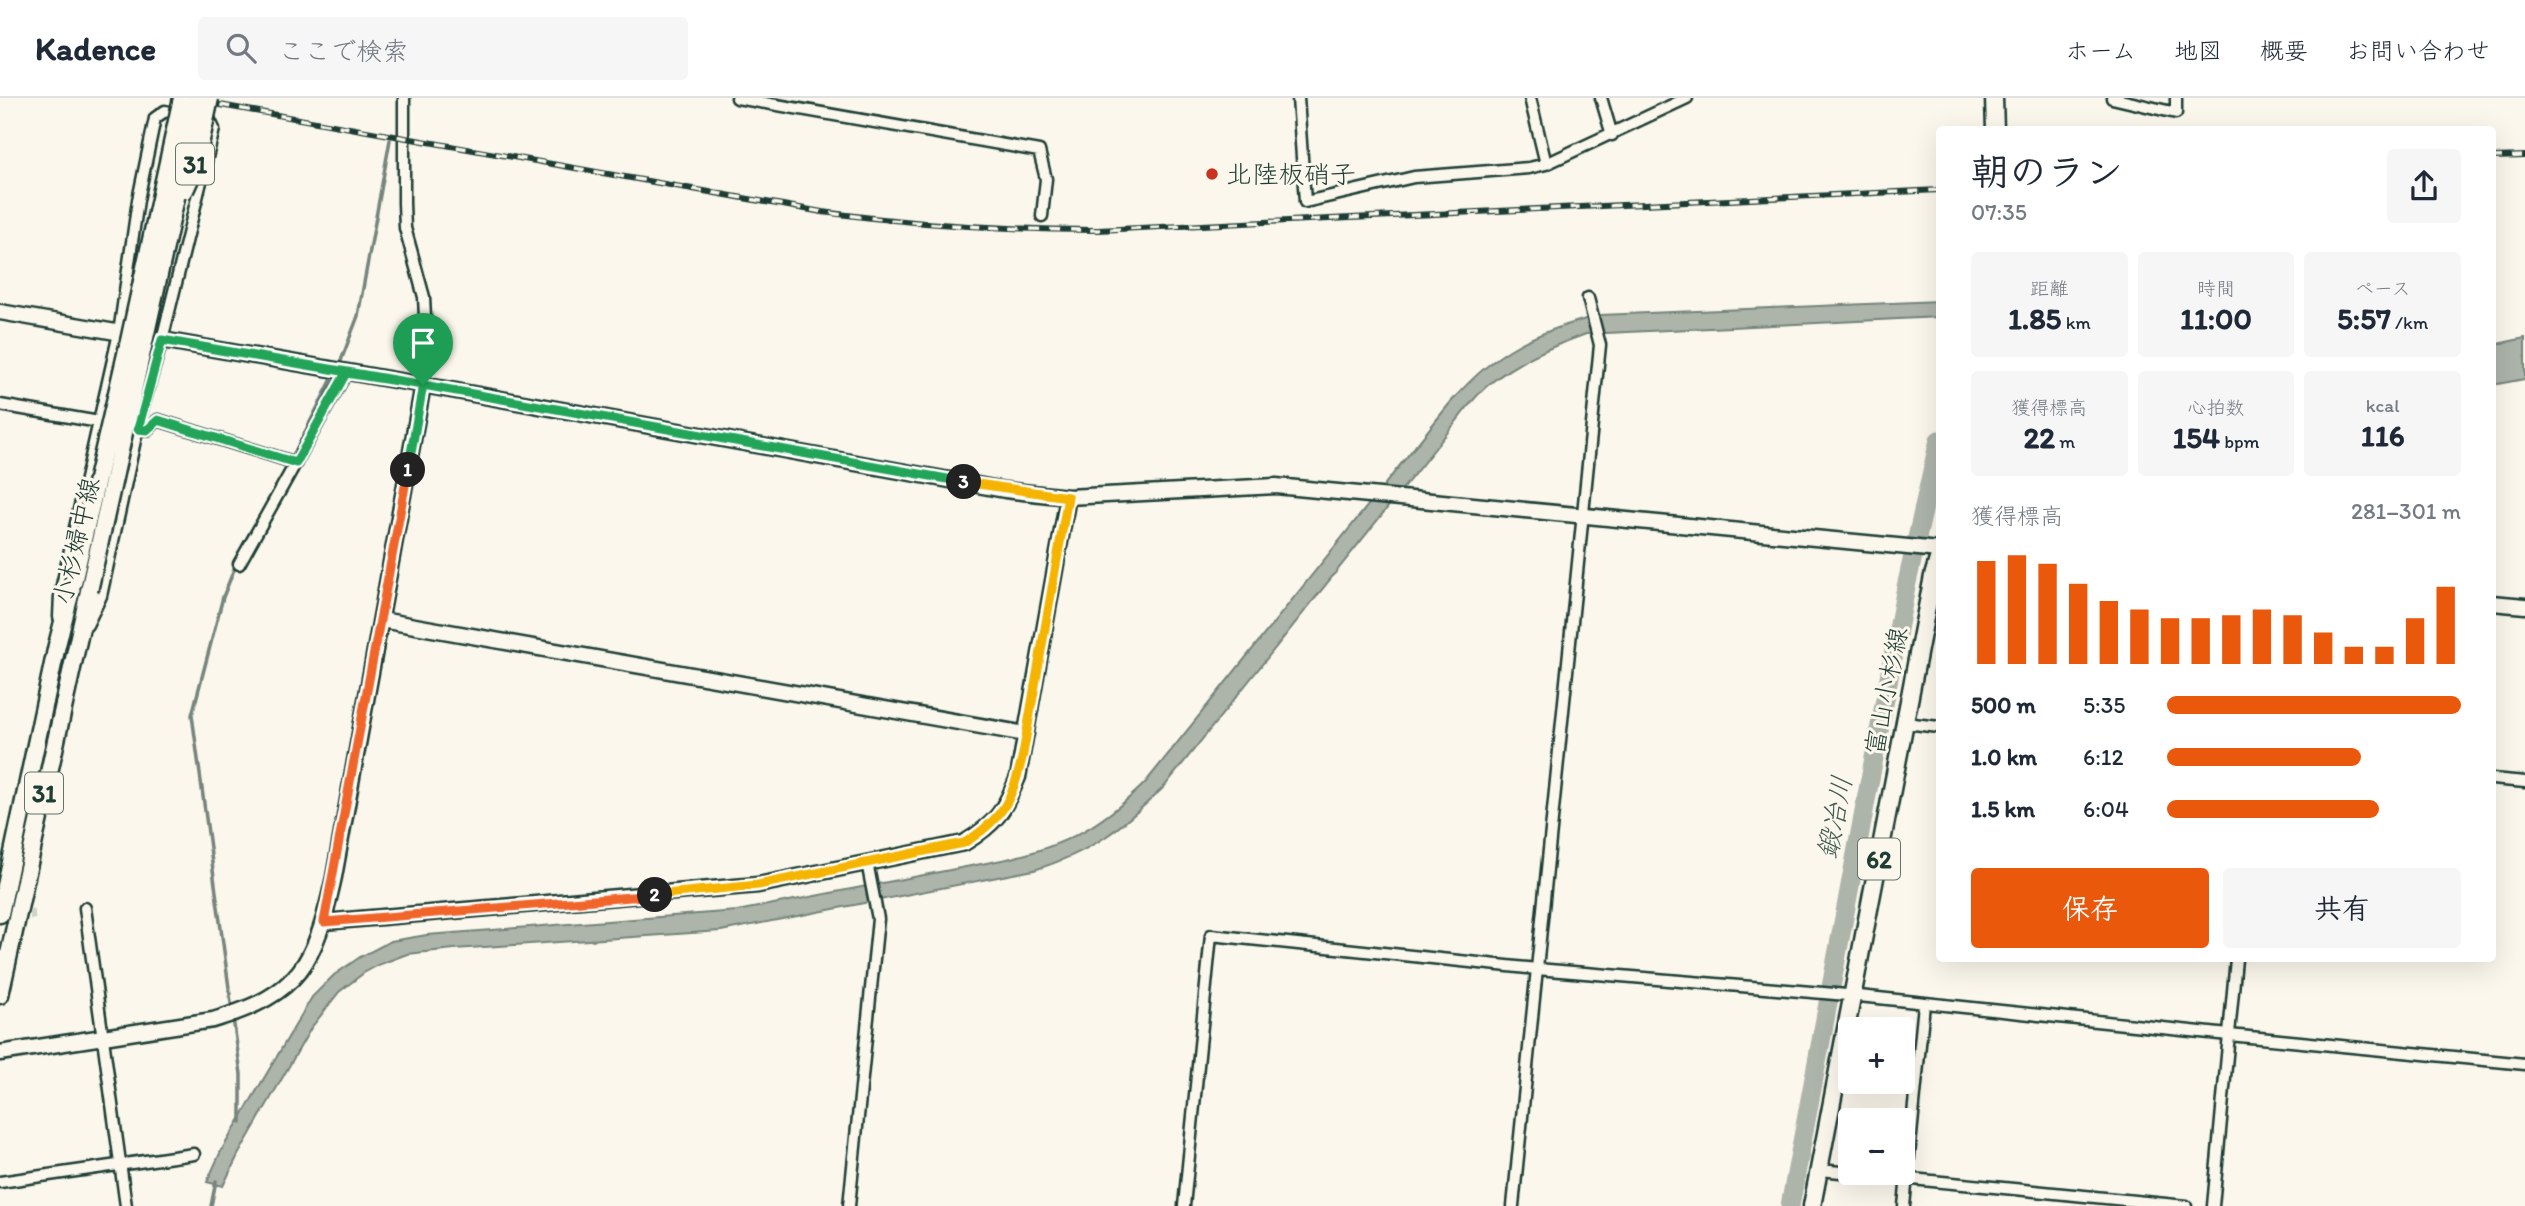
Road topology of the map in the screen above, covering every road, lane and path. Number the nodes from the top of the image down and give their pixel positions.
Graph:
1 (171, 98) edge
2 (181, 98) edge
3 (198, 98) edge
4 (210, 98) edge
5 (404, 98) edge
6 (737, 98) edge
7 (1298, 98) edge
8 (1530, 98) edge
9 (1601, 98) edge
10 (1687, 98) edge
11 (1994, 98) edge
12 (2112, 98) edge
13 (2176, 98) edge
14 (1995, 126) edge
15 (1612, 135) junction
16 (1546, 164) junction
17 (1042, 215) dead end
18 (161, 226) junction
19 (1588, 298) dead end
20 (0, 312) edge
21 (119, 333) junction
22 (162, 340) junction
23 (346, 373) junction
24 (423, 385) junction
25 (0, 405) edge
26 (99, 422) junction
27 (138, 429) junction
28 (296, 463) junction
29 (1068, 497) junction
30 (1583, 515) junction
31 (1935, 551) edge
32 (239, 564) dead end
33 (2496, 603) edge
34 (2525, 606) edge
35 (381, 620) junction
36 (57, 645) junction
37 (77, 648) junction
38 (1905, 723) junction
39 (1936, 727) edge
40 (1026, 734) junction
41 (2496, 779) edge
42 (2525, 782) edge
43 (867, 862) junction
44 (85, 908) dead end
45 (0, 914) edge
46 (324, 922) junction
47 (2236, 962) edge
48 (1537, 969) junction
49 (0, 995) edge
50 (1850, 996) junction
51 (1924, 1004) junction
52 (2229, 1035) junction
53 (103, 1038) junction
54 (0, 1053) edge
55 (2525, 1063) edge
56 (1914, 1108) edge
57 (194, 1154) dead end
58 (121, 1165) junction
59 (1820, 1170) junction
60 (1838, 1172) edge
61 (1915, 1179) edge
62 (0, 1182) edge
63 (1906, 1185) edge
64 (126, 1206) edge
65 (849, 1206) edge
66 (1184, 1206) edge
67 (1513, 1206) edge
68 (1812, 1206) edge
69 (1904, 1206) edge
70 (2186, 1206) edge
71 (2213, 1206) edge

1 - 18 main road, 31, bridge
2 - 18 main road, 小杉婦中線 / 31, bridge
3 - 18 main road, 小杉婦中線 / 31, bridge
4 - 18 main road, 31, bridge
5 - 24 street
6 - 17 street
7 - 16 street
8 - 16 street
9 - 15 street
10 - 15 street
11 - 14 main road
12 - 13 street
15 - 16 street
18 - 36 main road, 小杉婦中線 / 31, bridge
18 - 37 main road, 小杉婦中線 / 31, bridge
19 - 30 street
20 - 21 street
21 - 22 street
21 - 22 street
21 - 26 street
22 - 23 street
22 - 27 street
23 - 24 street
23 - 28 street
24 - 29 street
24 - 35 street
25 - 26 street
26 - 36 street
27 - 28 street
27 - 37 street
28 - 32 street
29 - 30 street
29 - 40 street
30 - 31 street
30 - 48 street
31 - 38 main road, 富山小杉線 / 62
33 - 34 street
35 - 40 street
35 - 46 street
36 - 45 main road, 小杉婦中線 / 31
37 - 49 main road, 小杉婦中線 / 31
38 - 39 street
38 - 50 main road, 富山小杉線 / 62
40 - 43 street
41 - 42 street
43 - 46 street
43 - 65 street
44 - 53 street
46 - 53 street
47 - 52 street
48 - 50 street
48 - 66 street
48 - 67 street
50 - 51 street
50 - 59 main road, 富山小杉線 / 62
51 - 52 street
51 - 56 street
52 - 55 street
52 - 71 street
53 - 54 street
53 - 58 street
57 - 58 street
58 - 62 street
58 - 64 street
59 - 60 street
59 - 68 main road, 富山小杉線 / 62
61 - 70 street
63 - 69 street

